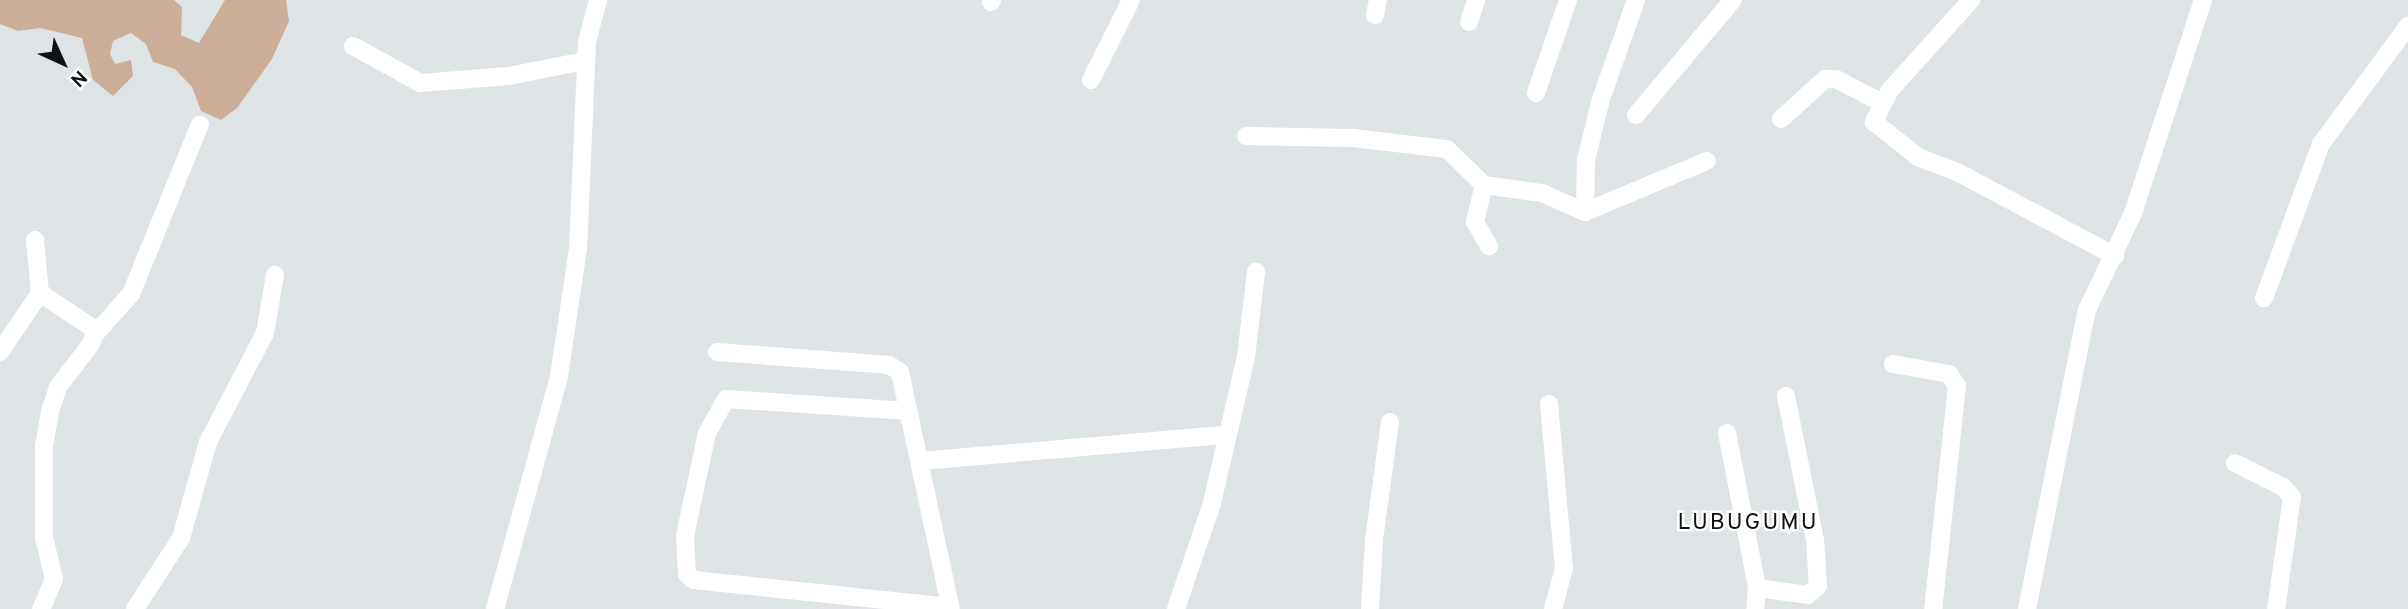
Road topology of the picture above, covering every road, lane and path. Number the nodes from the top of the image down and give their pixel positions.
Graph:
1 (598, 0) edge
2 (1131, 0) edge
3 (1476, 0) edge
4 (1568, 0) edge
5 (1636, 0) edge
6 (1733, 0) edge
7 (1972, 0) edge
8 (2203, 0) edge
9 (1469, 22) dead end
10 (2408, 26) edge
11 (353, 46) dead end
12 (585, 61) junction
13 (1091, 80) dead end
14 (1536, 93) dead end
15 (1882, 103) junction
16 (1636, 115) dead end
17 (1781, 119) dead end
18 (200, 124) dead end
19 (1246, 136) dead end
20 (1707, 161) dead end
21 (1484, 185) junction
22 (1585, 212) junction
23 (35, 240) dead end
24 (1489, 246) dead end
25 (2115, 256) junction
26 (1256, 272) dead end
27 (275, 275) dead end
28 (40, 293) junction
29 (2264, 298) dead end
30 (96, 333) junction
31 (0, 352) edge
32 (717, 352) dead end
33 (1893, 365) dead end
34 (1786, 396) dead end
35 (1549, 404) dead end
36 (908, 411) junction
37 (1390, 422) dead end
38 (1727, 433) dead end
39 (1226, 435) junction
40 (920, 461) junction
41 (2235, 463) dead end
42 (1757, 588) junction
43 (950, 608) edge
44 (41, 609) edge
45 (135, 609) edge
46 (495, 609) edge
47 (1176, 609) edge
48 (1370, 609) edge
49 (1553, 609) edge
50 (1755, 609) edge
51 (1933, 609) edge
52 (2027, 609) edge
53 (2276, 609) edge

1 - 12 street
2 - 13 street
3 - 9 street
4 - 14 street
5 - 22 street
6 - 16 street
7 - 15 street
8 - 25 street
10 - 29 street
11 - 12 street
12 - 46 street
15 - 17 street
15 - 25 street
18 - 30 street
19 - 21 street
20 - 22 street
21 - 22 street
21 - 24 street
23 - 28 street
25 - 52 street
26 - 39 street
27 - 45 street
28 - 30 street
28 - 31 street
30 - 44 street
32 - 36 street
33 - 51 street
34 - 42 street
35 - 49 street
36 - 40 street
36 - 43 street
37 - 48 street
38 - 42 street
39 - 40 street
39 - 47 street
40 - 43 street
41 - 53 street
42 - 50 street

